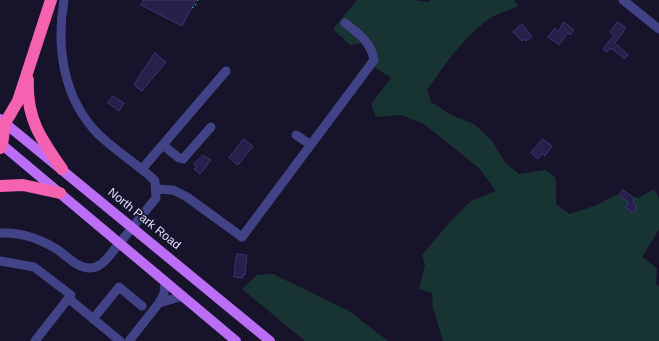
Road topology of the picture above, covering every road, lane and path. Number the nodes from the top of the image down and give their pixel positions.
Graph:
1 (51, 0) edge
2 (64, 0) edge
3 (198, 0) edge
4 (622, 0) edge
5 (192, 7) dead end
6 (345, 23) dead end
7 (659, 29) edge
8 (28, 70) junction
9 (226, 71) dead end
10 (2, 121) edge
11 (211, 127) dead end
12 (296, 135) dead end
13 (163, 145) junction
14 (311, 145) junction
15 (1, 146) edge
16 (62, 169) junction
17 (142, 169) junction
18 (0, 186) edge
19 (156, 189) junction
20 (60, 193) junction
21 (133, 227) junction
22 (0, 233) edge
23 (120, 243) junction
24 (0, 261) edge
25 (165, 281) junction
26 (183, 296) junction
27 (68, 298) junction
28 (159, 303) junction
29 (142, 306) dead end
30 (93, 319) junction
31 (37, 338) edge
32 (47, 341) edge
33 (120, 341) edge
34 (129, 341) edge
35 (236, 341) edge
36 (270, 341) edge

1 - 8 highway
2 - 17 street
3 - 5 path
4 - 7 street
6 - 14 street
8 - 10 highway
8 - 16 highway
9 - 13 street
10 - 15 highway
10 - 16 main road, North Park Road
11 - 13 street
12 - 14 street
13 - 17 street
14 - 19 street
15 - 20 main road
16 - 21 main road, North Park Road
17 - 19 street
18 - 20 highway
19 - 21 street
20 - 23 main road
21 - 23 street
21 - 36 main road, North Park Road
22 - 23 street
23 - 25 main road
24 - 27 street
25 - 26 main road
25 - 28 street
26 - 28 street
26 - 35 main road
27 - 30 street
27 - 31 street
28 - 34 street
29 - 30 street
30 - 33 street
31 - 32 street

